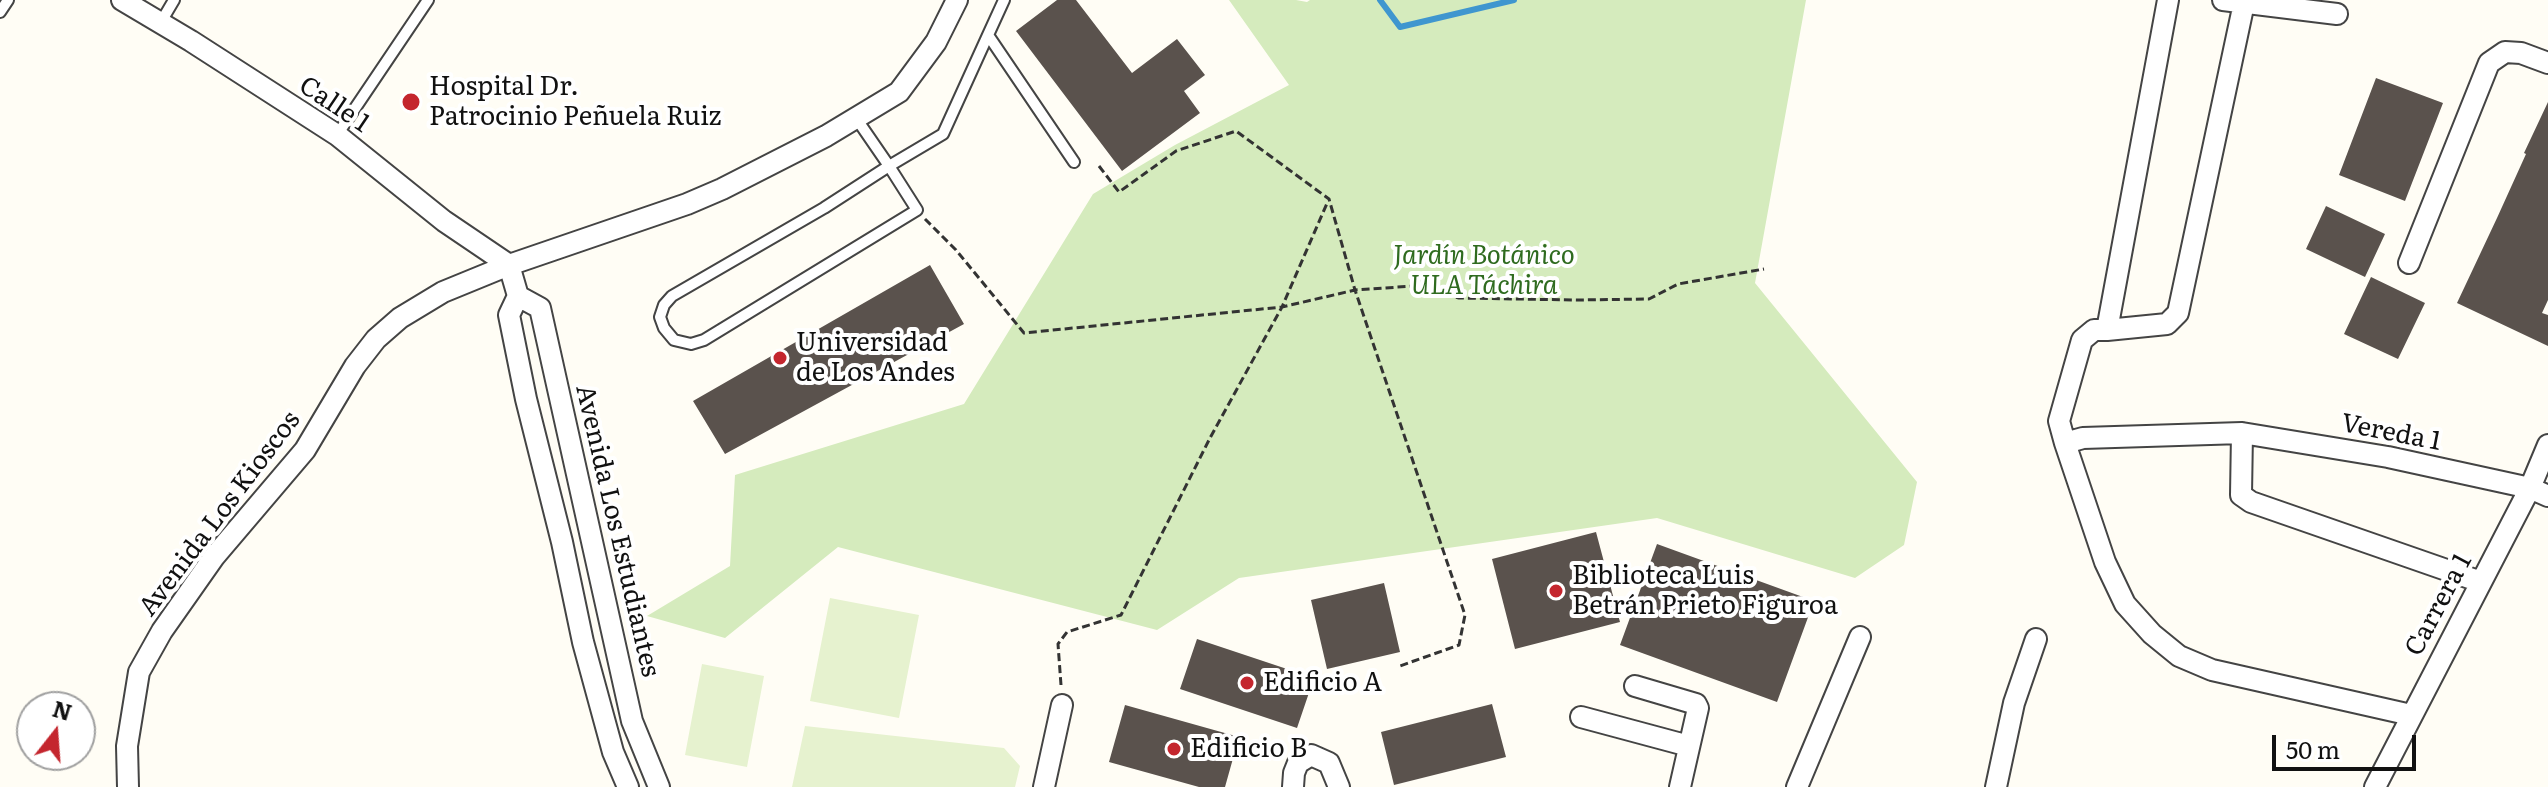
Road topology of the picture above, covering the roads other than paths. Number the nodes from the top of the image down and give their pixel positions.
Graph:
1 (8, 0) edge
2 (174, 0) edge
3 (428, 0) edge
4 (957, 0) edge
5 (1004, 0) edge
6 (2168, 0) edge
7 (2223, 0) edge
8 (125, 1) edge
9 (2244, 3) junction
10 (0, 12) edge
11 (2337, 14) dead end
12 (161, 22) junction
13 (988, 35) junction
14 (2548, 63) edge
15 (856, 118) junction
16 (337, 135) junction
17 (1074, 162) dead end
18 (889, 166) junction
19 (2409, 263) dead end
20 (509, 265) junction
21 (518, 296) junction
22 (2107, 330) junction
23 (2242, 433) junction
24 (2065, 443) junction
25 (2548, 445) edge
26 (2539, 492) edge
27 (2481, 582) junction
28 (1860, 637) dead end
29 (2036, 639) dead end
30 (1635, 686) dead end
31 (1062, 705) road end
32 (2411, 715) junction
33 (1581, 717) dead end
34 (1689, 746) junction
35 (128, 787) edge
36 (628, 787) edge
37 (659, 787) edge
38 (1044, 787) edge
39 (1293, 787) edge
40 (1339, 787) edge
41 (1680, 787) edge
42 (1797, 787) edge
43 (1996, 787) edge
44 (2375, 787) edge

1 - 10 lane
2 - 12 lane
3 - 16 lane
4 - 15 street, Avenida Los Kioscos
5 - 13 lane
6 - 22 street
7 - 9 street
8 - 12 street, Calle 1
9 - 11 street
9 - 22 street
12 - 16 street, Calle 1
13 - 17 lane
13 - 18 lane
14 - 19 street
15 - 18 lane
15 - 20 street, Avenida Los Kioscos
16 - 20 street, Calle 1
18 - 18 lane
20 - 21 street, Avenida Los Estudiantes
20 - 35 street, Avenida Los Kioscos
21 - 36 street, Avenida Los Estudiantes
21 - 37 street, Avenida Los Estudiantes
22 - 24 street
23 - 24 street, Vereda 1
23 - 26 street, Vereda 1
23 - 27 street
24 - 32 street
25 - 26 street, Carrera 1
26 - 27 street, Carrera 1
27 - 32 street, Carrera 1
28 - 42 street
29 - 43 street
30 - 34 street
31 - 38 street
32 - 44 street, Carrera 1
33 - 34 street
34 - 41 street
39 - 40 street

